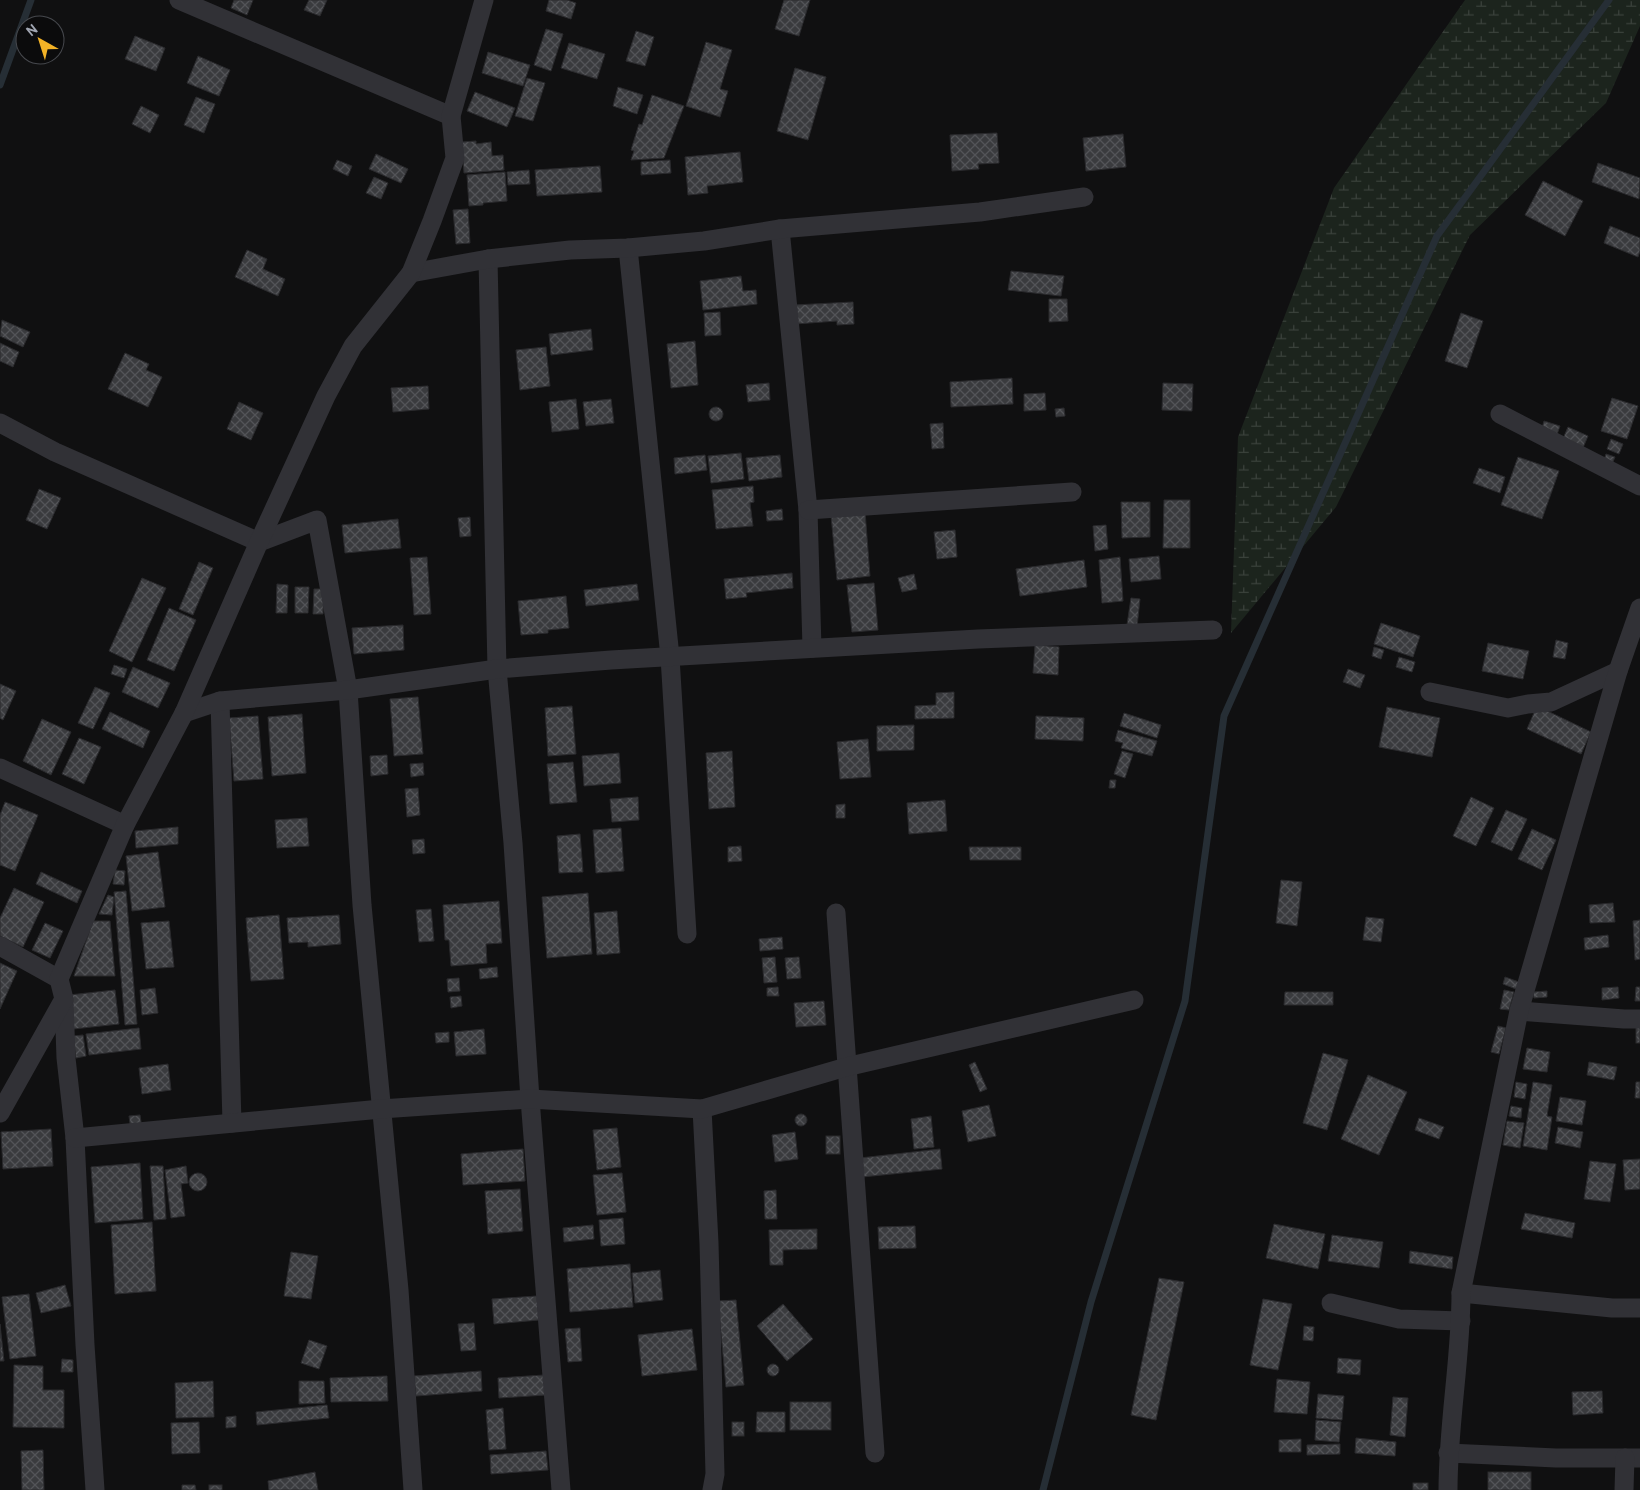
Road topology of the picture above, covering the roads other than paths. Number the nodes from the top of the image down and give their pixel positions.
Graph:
1 (179, 0) edge
2 (484, 0) edge
3 (451, 116) junction
4 (1084, 197) dead end
5 (780, 229) junction
6 (628, 248) junction
7 (488, 258) junction
8 (411, 273) junction
9 (1500, 414) dead end
10 (0, 423) edge
11 (1640, 486) edge
12 (1072, 492) dead end
13 (808, 510) junction
14 (259, 542) junction
15 (1640, 608) edge
16 (1213, 630) dead end
17 (1635, 639) edge
18 (812, 648) junction
19 (670, 657) junction
20 (497, 668) junction
21 (1618, 672) junction
22 (348, 690) junction
23 (1430, 692) dead end
24 (220, 701) junction
25 (184, 713) junction
26 (0, 768) edge
27 (125, 825) junction
28 (836, 913) dead end
29 (687, 934) dead end
30 (0, 946) edge
31 (59, 978) junction
32 (64, 999) junction
33 (1134, 1000) dead end
34 (1519, 1011) junction
35 (1640, 1019) edge
36 (846, 1067) junction
37 (530, 1099) junction
38 (702, 1109) junction
39 (381, 1110) junction
40 (0, 1111) edge
41 (232, 1123) junction
42 (75, 1138) junction
43 (1461, 1293) junction
44 (1331, 1303) dead end
45 (1640, 1308) edge
46 (1461, 1321) junction
47 (1448, 1452) junction
48 (875, 1454) dead end
49 (1633, 1458) edge
50 (95, 1490) edge
51 (413, 1490) edge
52 (561, 1490) edge
53 (712, 1490) edge
54 (1448, 1490) edge
55 (1624, 1490) edge

1 - 3 street
2 - 3 street
3 - 8 street
4 - 5 street
5 - 6 street
5 - 13 street
6 - 7 street
6 - 19 street
7 - 8 street
7 - 20 street
8 - 14 street
9 - 11 street
10 - 14 street
12 - 13 street
13 - 18 street
14 - 22 street
14 - 25 street
15 - 17 street
16 - 18 street
17 - 21 street
18 - 19 street
19 - 20 street
19 - 29 street
20 - 22 street
20 - 37 street
21 - 23 street
21 - 34 street
22 - 24 street
22 - 39 street
24 - 25 street
24 - 41 street
25 - 27 street
26 - 27 street
27 - 31 street
28 - 36 street
30 - 31 street
31 - 32 street
32 - 40 street
32 - 42 street
33 - 36 street
34 - 35 street
34 - 43 street
36 - 38 street
36 - 48 street
37 - 38 street
37 - 39 street
37 - 52 street
38 - 53 street
39 - 41 street
39 - 51 street
41 - 42 street
42 - 50 street
43 - 45 street
43 - 46 street
44 - 46 street
46 - 47 street
47 - 49 street
47 - 54 street
49 - 55 street

